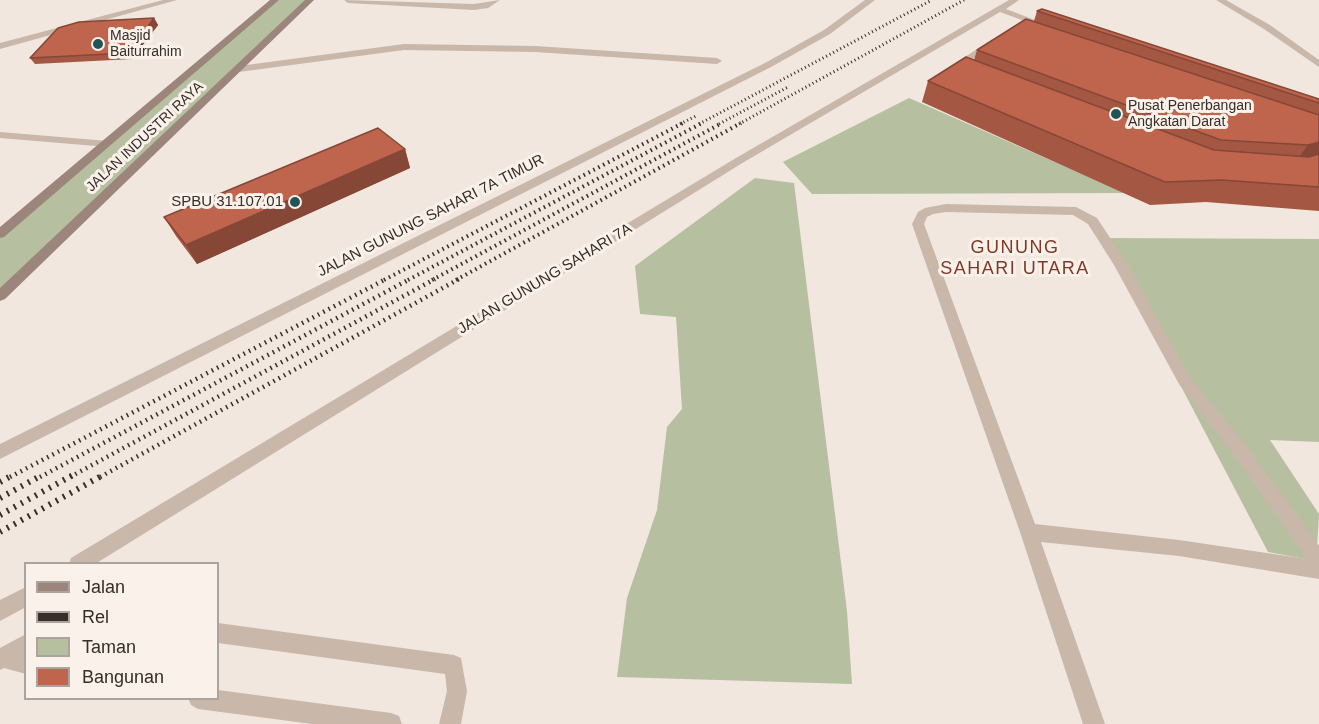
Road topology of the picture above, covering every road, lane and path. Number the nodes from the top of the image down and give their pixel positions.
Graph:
1 (169, 0) edge
2 (275, 0) edge
3 (310, 0) edge
4 (348, 0) edge
5 (496, 0) edge
6 (871, 0) edge
7 (1015, 0) edge
8 (1220, 0) edge
9 (999, 9) junction
10 (1050, 27) edge
11 (1006, 33) edge
12 (953, 36) junction
13 (0, 46) edge
14 (983, 48) junction
15 (717, 61) dead end
16 (1319, 64) edge
17 (239, 69) junction
18 (969, 76) edge
19 (0, 135) edge
20 (108, 144) junction
21 (0, 234) edge
22 (0, 296) edge
23 (0, 452) edge
24 (1029, 532) junction
25 (1319, 561) edge
26 (81, 562) edge
27 (1319, 570) edge
28 (24, 598) edge
29 (11, 608) edge
30 (219, 633) edge
31 (24, 645) edge
32 (2, 659) edge
33 (24, 664) edge
34 (206, 700) edge
35 (391, 724) edge
36 (450, 724) edge
37 (1094, 724) edge

1 - 13 street
2 - 20 main road, JALAN INDUSTRI RAYA
3 - 17 main road, JALAN INDUSTRI RAYA
4 - 5 street
6 - 23 street, JALAN GUNUNG SAHARI 7A TIMUR
7 - 9 street, JALAN GUNUNG SAHARI 7A
8 - 16 street
9 - 10 street
9 - 12 street, JALAN GUNUNG SAHARI 7A
11 - 14 street
12 - 14 street
12 - 26 street, JALAN GUNUNG SAHARI 7A
14 - 18 street
15 - 17 street
17 - 22 main road, JALAN INDUSTRI RAYA
19 - 20 street
20 - 21 main road, JALAN INDUSTRI RAYA
24 - 25 street
24 - 27 street
24 - 37 street
28 - 29 street
30 - 36 street
31 - 32 street
32 - 33 street
34 - 35 street

